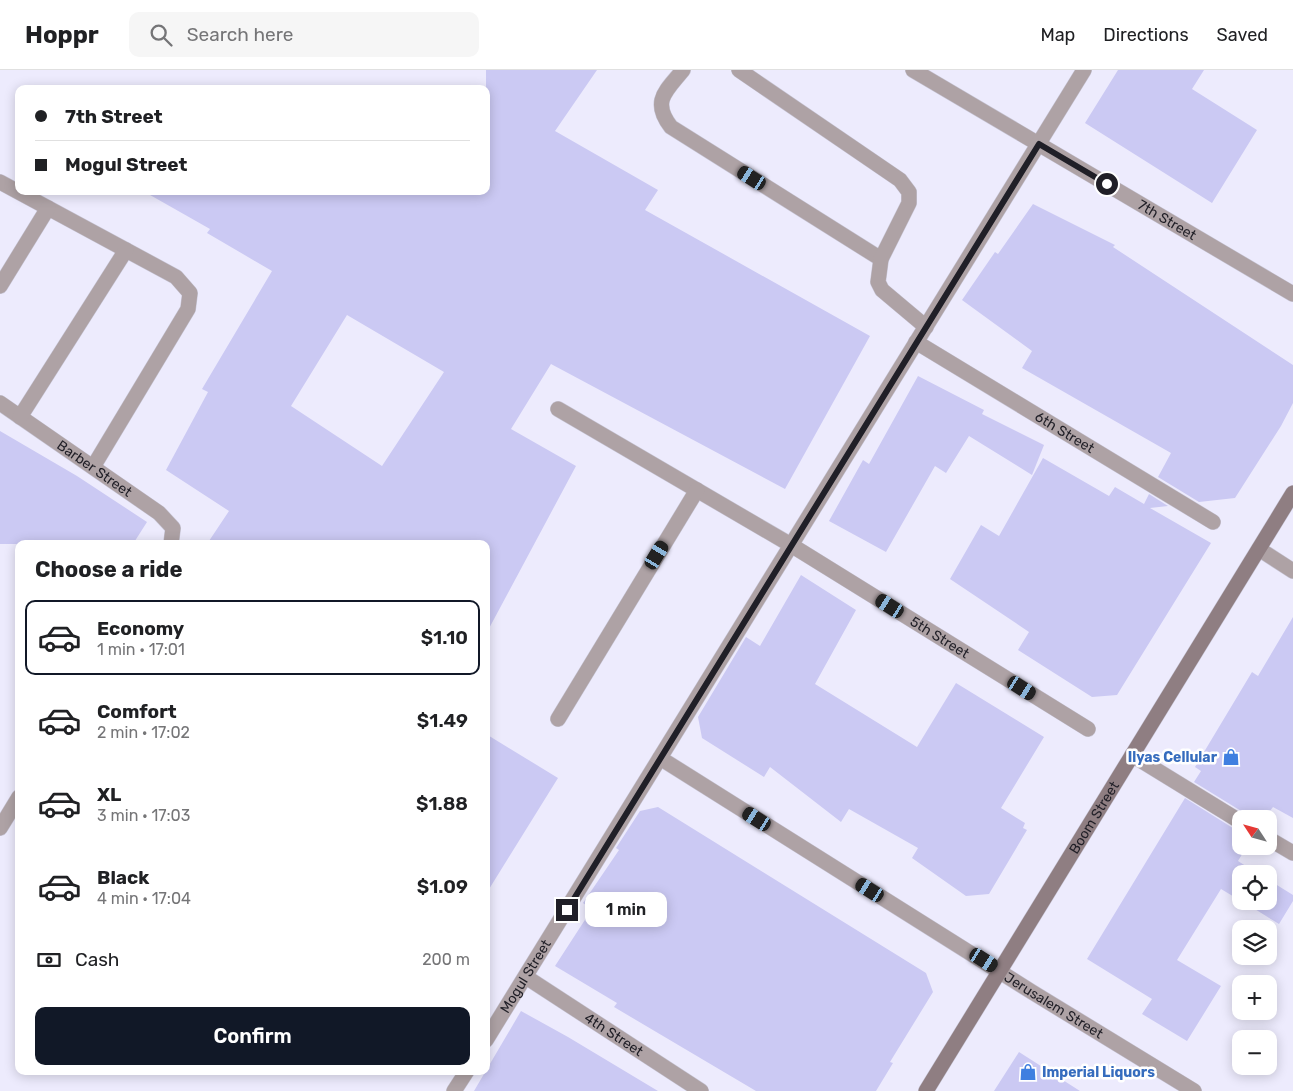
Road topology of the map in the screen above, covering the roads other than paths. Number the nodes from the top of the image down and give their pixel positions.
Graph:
1 (683, 70) edge
2 (739, 70) edge
3 (913, 70) edge
4 (1084, 70) edge
5 (1039, 144) junction
6 (0, 182) edge
7 (15, 190) edge
8 (24, 195) edge
9 (48, 208) junction
10 (126, 250) junction
11 (881, 259) junction
12 (0, 286) edge
13 (1293, 294) edge
14 (926, 327) junction
15 (916, 342) junction
16 (0, 403) edge
17 (558, 408) dead end
18 (20, 417) junction
19 (93, 467) junction
20 (697, 490) junction
21 (1293, 493) edge
22 (1213, 522) dead end
23 (172, 540) edge
24 (791, 545) junction
25 (1259, 549) junction
26 (1293, 571) edge
27 (558, 718) dead end
28 (1088, 729) dead end
29 (1132, 755) junction
30 (660, 758) junction
31 (15, 804) edge
32 (1232, 816) edge
33 (0, 828) edge
34 (1278, 844) edge
35 (1293, 853) edge
36 (1000, 971) junction
37 (526, 978) junction
38 (490, 1034) edge
39 (464, 1075) edge
40 (454, 1091) edge
41 (701, 1091) edge
42 (926, 1091) edge
43 (1194, 1091) edge

1 - 11 street
2 - 11 street
3 - 5 street, 7th Street
4 - 5 street, Mogul Street
5 - 13 street, 7th Street
5 - 14 street, Mogul Street
6 - 7 street
8 - 9 street
9 - 10 street
9 - 12 street
10 - 18 street
10 - 19 street
11 - 14 street
14 - 15 street, Mogul Street
15 - 22 street, 6th Street
15 - 24 street, Mogul Street
16 - 18 street, Barber Street
17 - 20 street, 5th Street
18 - 19 street, Barber Street
19 - 23 street, Barber Street
20 - 24 street, 5th Street
20 - 27 street
21 - 25 main road, Boom Street
24 - 28 street, 5th Street
24 - 30 street, Mogul Street
25 - 26 street
25 - 29 main road, Boom Street
29 - 32 street
29 - 36 main road, Boom Street
30 - 36 street, Jerusalem Street
30 - 37 street, Mogul Street
31 - 33 street
34 - 35 street
36 - 42 main road, Boom Street
36 - 43 street, Jerusalem Street
37 - 38 street, Mogul Street
37 - 41 street, 4th Street
39 - 40 street

